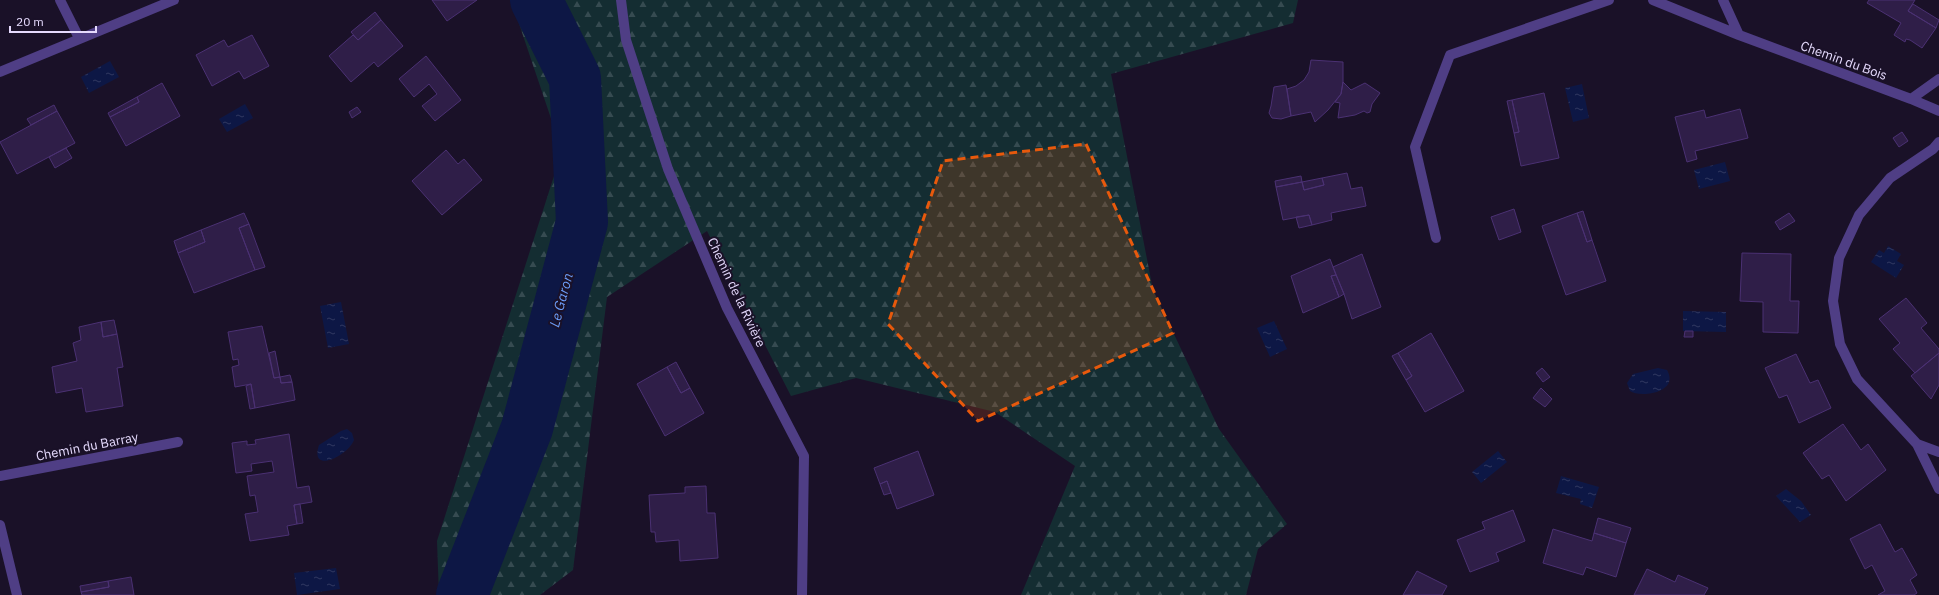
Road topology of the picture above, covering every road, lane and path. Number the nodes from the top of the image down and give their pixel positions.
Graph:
1 (60, 0) edge
2 (174, 0) edge
3 (621, 0) edge
4 (1609, 0) edge
5 (1653, 0) edge
6 (1723, 0) edge
7 (1739, 35) junction
8 (80, 38) junction
9 (0, 72) edge
10 (1939, 79) edge
11 (1911, 99) junction
12 (1939, 111) edge
13 (1939, 142) edge
14 (1436, 238) dead end
15 (178, 442) dead end
16 (1917, 444) junction
17 (1939, 452) edge
18 (0, 476) edge
19 (1939, 489) edge
20 (0, 525) edge
21 (17, 595) edge
22 (802, 595) edge

1 - 8 street
2 - 8 street
3 - 22 street, Chemin de la Rivière
4 - 14 street
5 - 7 street, Chemin du Bois
6 - 7 street
7 - 11 street, Chemin du Bois
8 - 9 street
10 - 11 street
11 - 12 street, Chemin du Bois
13 - 16 street
15 - 18 street, Chemin du Barray
16 - 17 street
16 - 19 street
20 - 21 street

